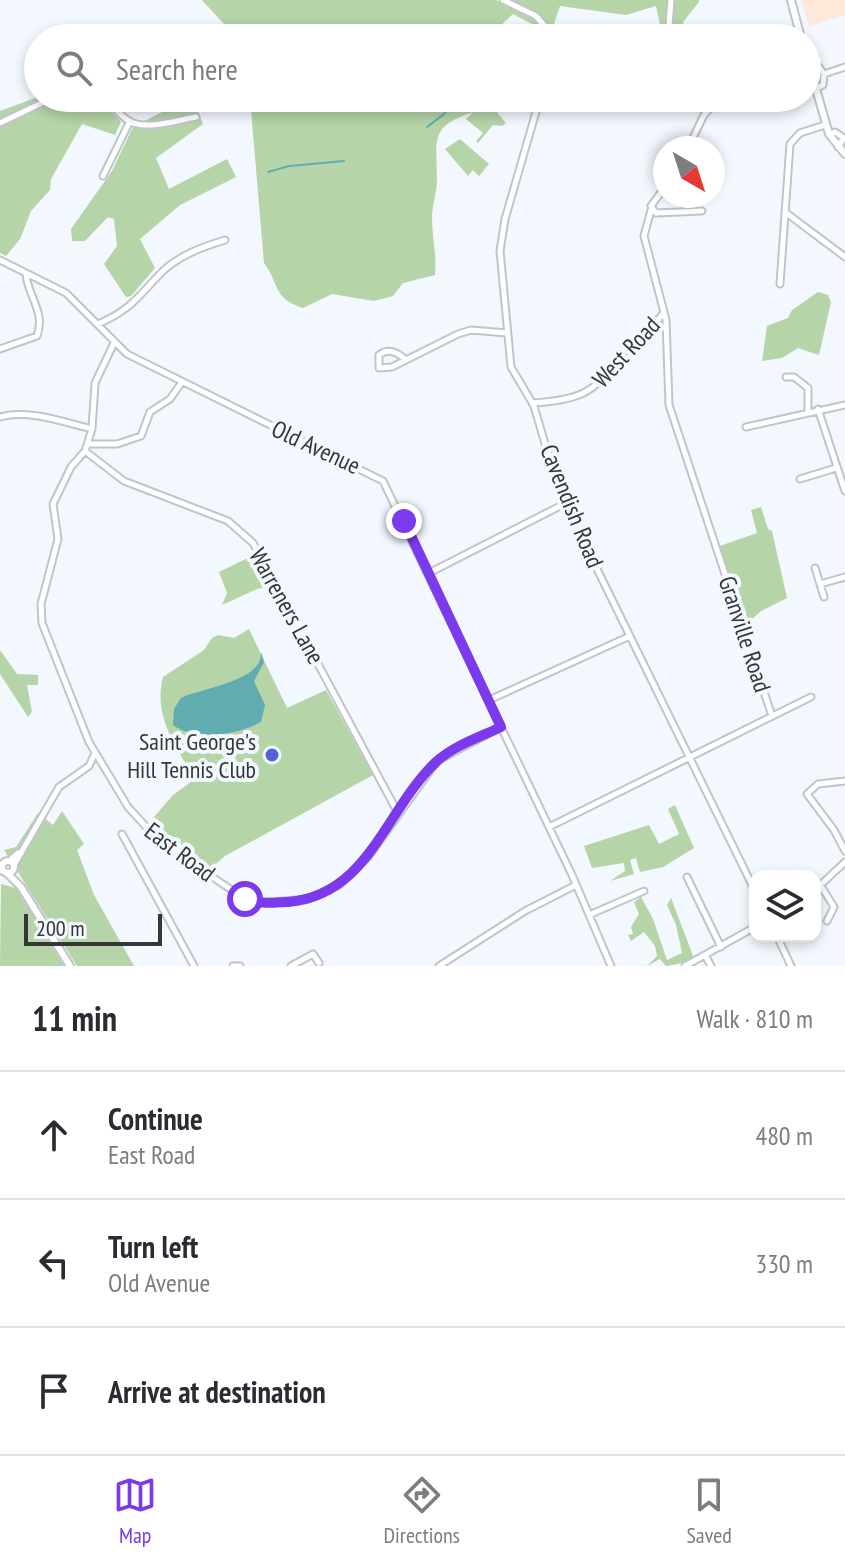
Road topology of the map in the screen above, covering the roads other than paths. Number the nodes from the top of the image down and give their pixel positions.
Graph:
1 (503, 0) edge
2 (671, 0) edge
3 (791, 0) edge
4 (543, 24) edge
5 (669, 24) edge
6 (797, 24) edge
7 (845, 67) edge
8 (821, 70) edge
9 (824, 74) junction
10 (821, 86) edge
11 (24, 111) edge
12 (821, 111) edge
13 (121, 112) edge
14 (536, 112) edge
15 (707, 112) edge
16 (196, 117) dead end
17 (130, 121) junction
18 (0, 123) edge
19 (825, 125) junction
20 (829, 134) junction
21 (694, 136) edge
22 (844, 138) edge
23 (838, 147) junction
24 (845, 154) edge
25 (103, 176) dead end
26 (653, 207) edge
27 (651, 210) junction
28 (702, 211) dead end
29 (785, 212) junction
30 (225, 240) dead end
31 (845, 257) edge
32 (0, 260) edge
33 (26, 272) junction
34 (780, 284) dead end
35 (664, 311) junction
36 (98, 324) junction
37 (507, 333) junction
38 (114, 343) junction
39 (0, 349) edge
40 (406, 360) junction
41 (789, 375) dead end
42 (182, 382) junction
43 (551, 402) junction
44 (532, 403) junction
45 (845, 405) edge
46 (818, 409) junction
47 (808, 411) junction
48 (0, 417) edge
49 (538, 418) junction
50 (746, 427) dead end
51 (92, 429) junction
52 (86, 447) junction
53 (836, 468) junction
54 (800, 479) dead end
55 (845, 491) edge
56 (568, 502) junction
57 (815, 568) dead end
58 (429, 573) junction
59 (845, 577) edge
60 (820, 584) junction
61 (824, 597) dead end
62 (630, 636) junction
63 (811, 697) dead end
64 (489, 700) junction
65 (772, 716) junction
66 (501, 727) junction
67 (95, 753) junction
68 (691, 757) junction
69 (89, 766) junction
70 (103, 767) junction
71 (845, 781) edge
72 (398, 813) junction
73 (549, 827) junction
74 (122, 834) dead end
75 (845, 851) edge
76 (0, 853) edge
77 (845, 862) edge
78 (6, 867) edge
79 (687, 877) dead end
80 (749, 878) edge
81 (576, 885) junction
82 (821, 885) edge
83 (644, 891) dead end
84 (821, 892) edge
85 (589, 915) junction
86 (827, 921) dead end
87 (749, 931) edge
88 (780, 942) edge
89 (721, 947) junction
90 (705, 955) junction
91 (319, 963) dead end
92 (70, 966) edge
93 (194, 966) edge
94 (233, 966) edge
95 (240, 966) edge
96 (291, 966) edge
97 (439, 966) edge
98 (611, 966) edge
99 (685, 966) edge
100 (711, 966) edge
101 (791, 966) edge

1 - 4 street
2 - 5 street
3 - 6 main road
7 - 9 street
8 - 9 street
9 - 10 street
11 - 18 street
12 - 19 main road
13 - 17 street
14 - 37 street, Cavendish Road
15 - 21 street
16 - 17 street
17 - 25 street
19 - 20 main road
19 - 29 street
20 - 22 street
20 - 23 main road
22 - 23 street
23 - 24 main road
26 - 27 street, West Road
27 - 28 street
27 - 35 street, West Road
29 - 31 street
29 - 34 street
30 - 36 street
32 - 33 street, Old Avenue
33 - 36 street, Old Avenue
33 - 39 street
35 - 43 street, West Road
35 - 65 street, Granville Road
36 - 38 street, Old Avenue
37 - 40 street
37 - 44 street, Cavendish Road
38 - 42 street, Old Avenue
38 - 51 street
40 - 40 street
41 - 47 street
42 - 52 street
42 - 58 street, Old Avenue
43 - 44 street, West Road
43 - 49 street
44 - 49 street, Cavendish Road
45 - 46 street
46 - 47 street
46 - 53 street
47 - 50 street
48 - 51 street
49 - 56 street, Cavendish Road
51 - 52 street
52 - 67 street, East Road
52 - 72 street, Warreners Lane
53 - 54 street
53 - 55 street
56 - 58 street
56 - 62 street, Cavendish Road
57 - 60 street
58 - 64 street, Old Avenue
59 - 60 street
60 - 61 street
62 - 64 street
62 - 68 street, Cavendish Road
63 - 65 street
64 - 66 street, Old Avenue
65 - 68 street, Granville Road
66 - 72 street, East Road
66 - 73 street, Old Avenue
67 - 69 street
67 - 70 street, East Road
68 - 73 street, Granville Road
68 - 80 street, Cavendish Road
69 - 70 street
69 - 78 street
70 - 72 street, East Road
71 - 75 street
73 - 81 street, Old Avenue
74 - 93 street
76 - 78 main road
77 - 82 street
78 - 92 main road
79 - 89 street
81 - 85 street, Old Avenue
81 - 97 street
83 - 85 street
84 - 86 street
85 - 98 street, Old Avenue
87 - 89 street
88 - 101 street
89 - 90 street
90 - 99 street
90 - 100 street
91 - 96 street
94 - 95 street

